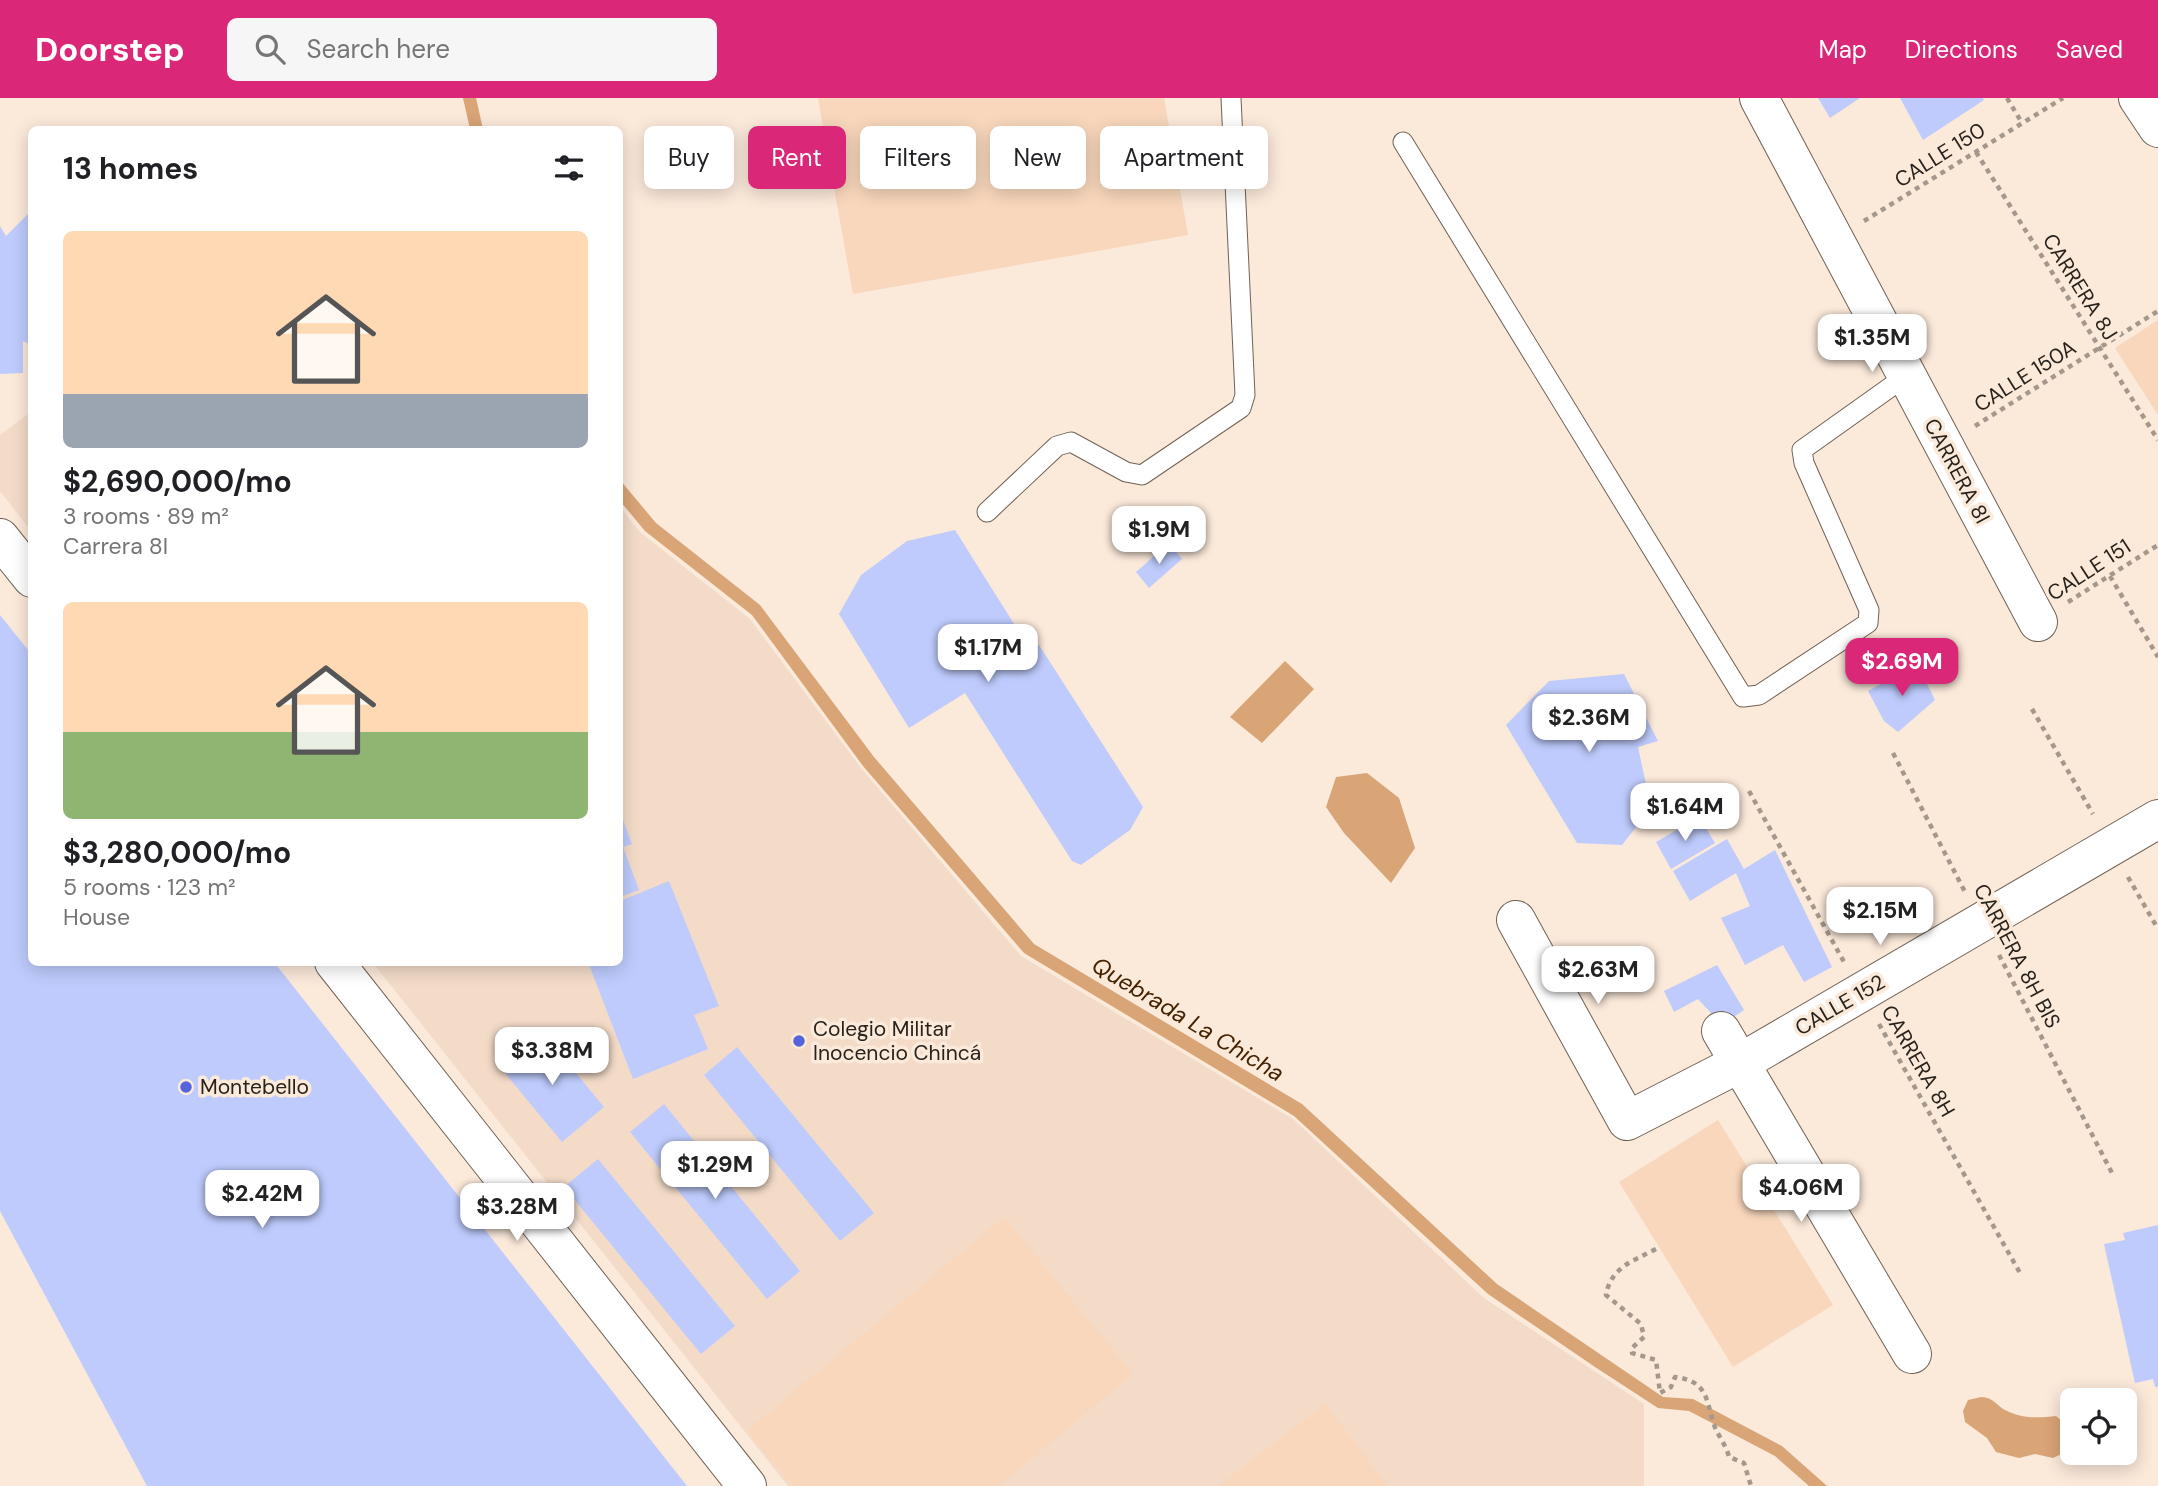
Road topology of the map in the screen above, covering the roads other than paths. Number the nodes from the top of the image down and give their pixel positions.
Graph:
1 (1231, 98) edge
2 (1759, 98) edge
3 (2138, 98) edge
4 (2158, 128) edge
5 (1403, 142) dead end
6 (1906, 376) junction
7 (987, 512) dead end
8 (0, 538) edge
9 (28, 573) edge
10 (2038, 622) road end
11 (2158, 818) edge
12 (1516, 919) dead end
13 (337, 966) edge
14 (1731, 1047) junction
15 (1912, 1354) dead end
16 (747, 1486) edge

1 - 7 lane
2 - 6 street, CARRERA 8I
3 - 4 street
5 - 6 lane
6 - 10 street, CARRERA 8I
8 - 9 street
11 - 14 street, CALLE 152
12 - 14 street, CALLE 152
13 - 16 street
14 - 15 street

